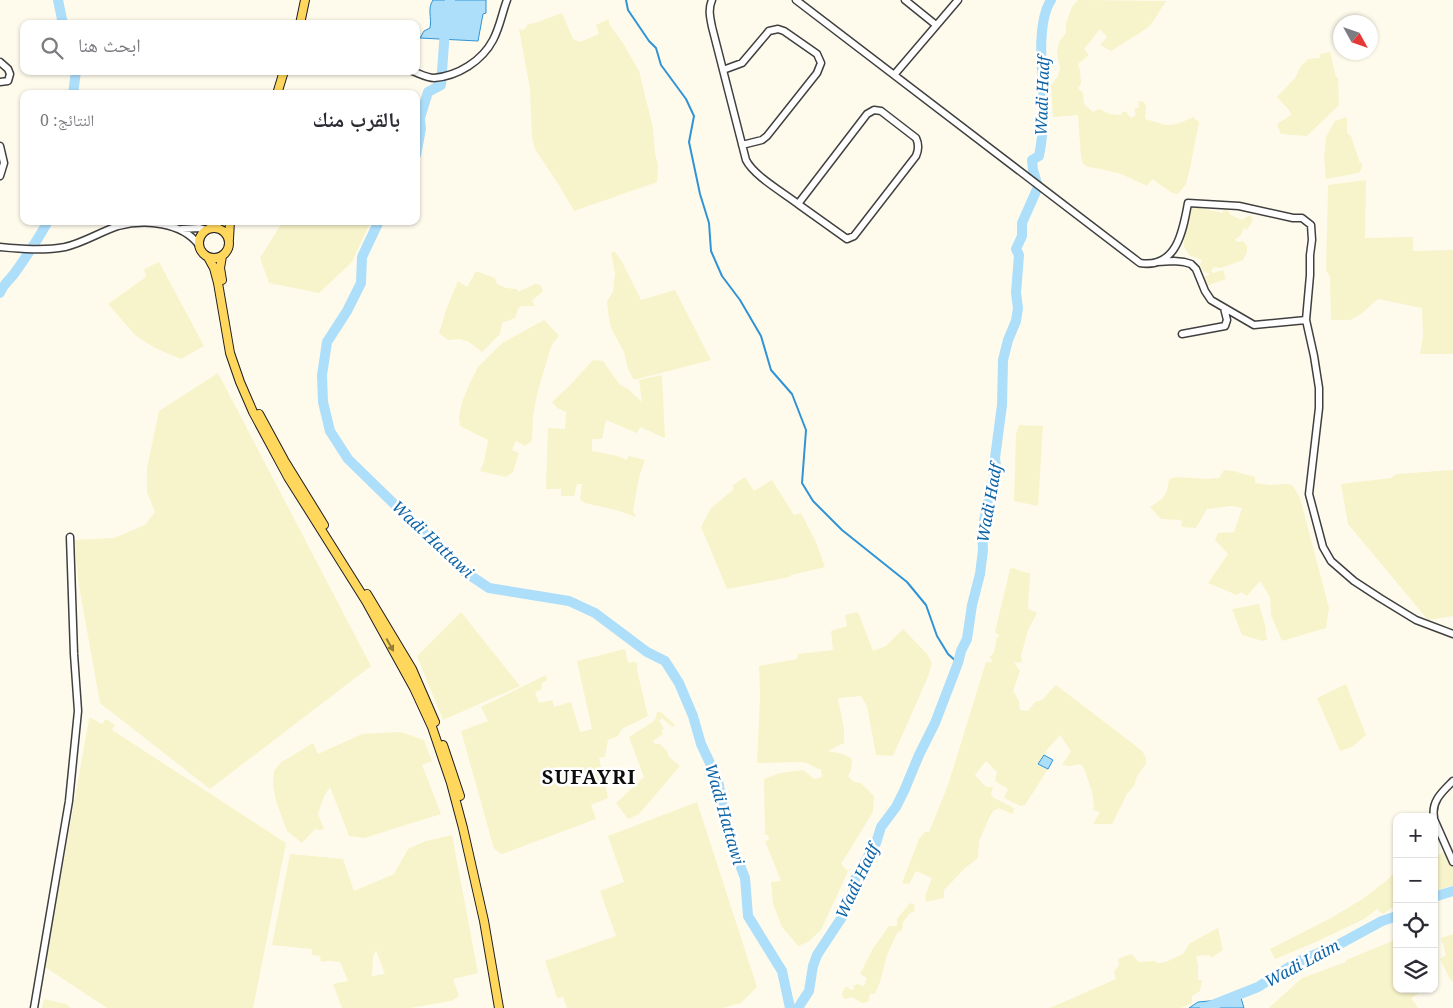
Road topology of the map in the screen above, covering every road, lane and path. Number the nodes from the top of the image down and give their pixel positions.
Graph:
1 (305, 0) edge
2 (507, 0) edge
3 (712, 0) edge
4 (796, 0) edge
5 (905, 0) edge
6 (958, 0) edge
7 (301, 20) edge
8 (936, 25) junction
9 (0, 62) edge
10 (723, 70) junction
11 (420, 74) edge
12 (283, 75) edge
13 (894, 75) junction
14 (0, 82) edge
15 (278, 90) edge
16 (742, 145) junction
17 (0, 146) edge
18 (0, 176) edge
19 (798, 204) junction
20 (126, 225) edge
21 (162, 225) edge
22 (216, 225) edge
23 (230, 225) edge
24 (210, 229) junction
25 (181, 230) junction
26 (228, 239) junction
27 (199, 245) junction
28 (0, 247) edge
29 (222, 256) junction
30 (208, 257) junction
31 (1156, 262) junction
32 (1224, 308) junction
33 (1306, 320) junction
34 (1182, 334) dead end
35 (70, 537) dead end
36 (1453, 634) edge
37 (1453, 781) edge
38 (1434, 813) edge
39 (1438, 827) edge
40 (1453, 862) edge
41 (34, 1008) edge
42 (499, 1008) edge
43 (504, 1008) edge

1 - 7 main road
2 - 11 street
3 - 10 street
4 - 13 street
5 - 8 street
6 - 8 street
8 - 13 street
9 - 14 street
10 - 16 street
10 - 16 street
12 - 15 main road
13 - 31 street
16 - 19 street
17 - 18 street
19 - 19 street
20 - 28 street
21 - 25 street
22 - 24 main road
23 - 26 main road
24 - 25 street
24 - 26 main road
24 - 27 main road
25 - 27 street
26 - 29 main road
27 - 30 main road
29 - 30 main road
29 - 43 main road
30 -> 42 main road
31 - 32 street
31 - 33 street
32 - 33 street
32 - 34 street
33 - 36 street
35 - 41 street
37 - 38 street
39 - 40 street

